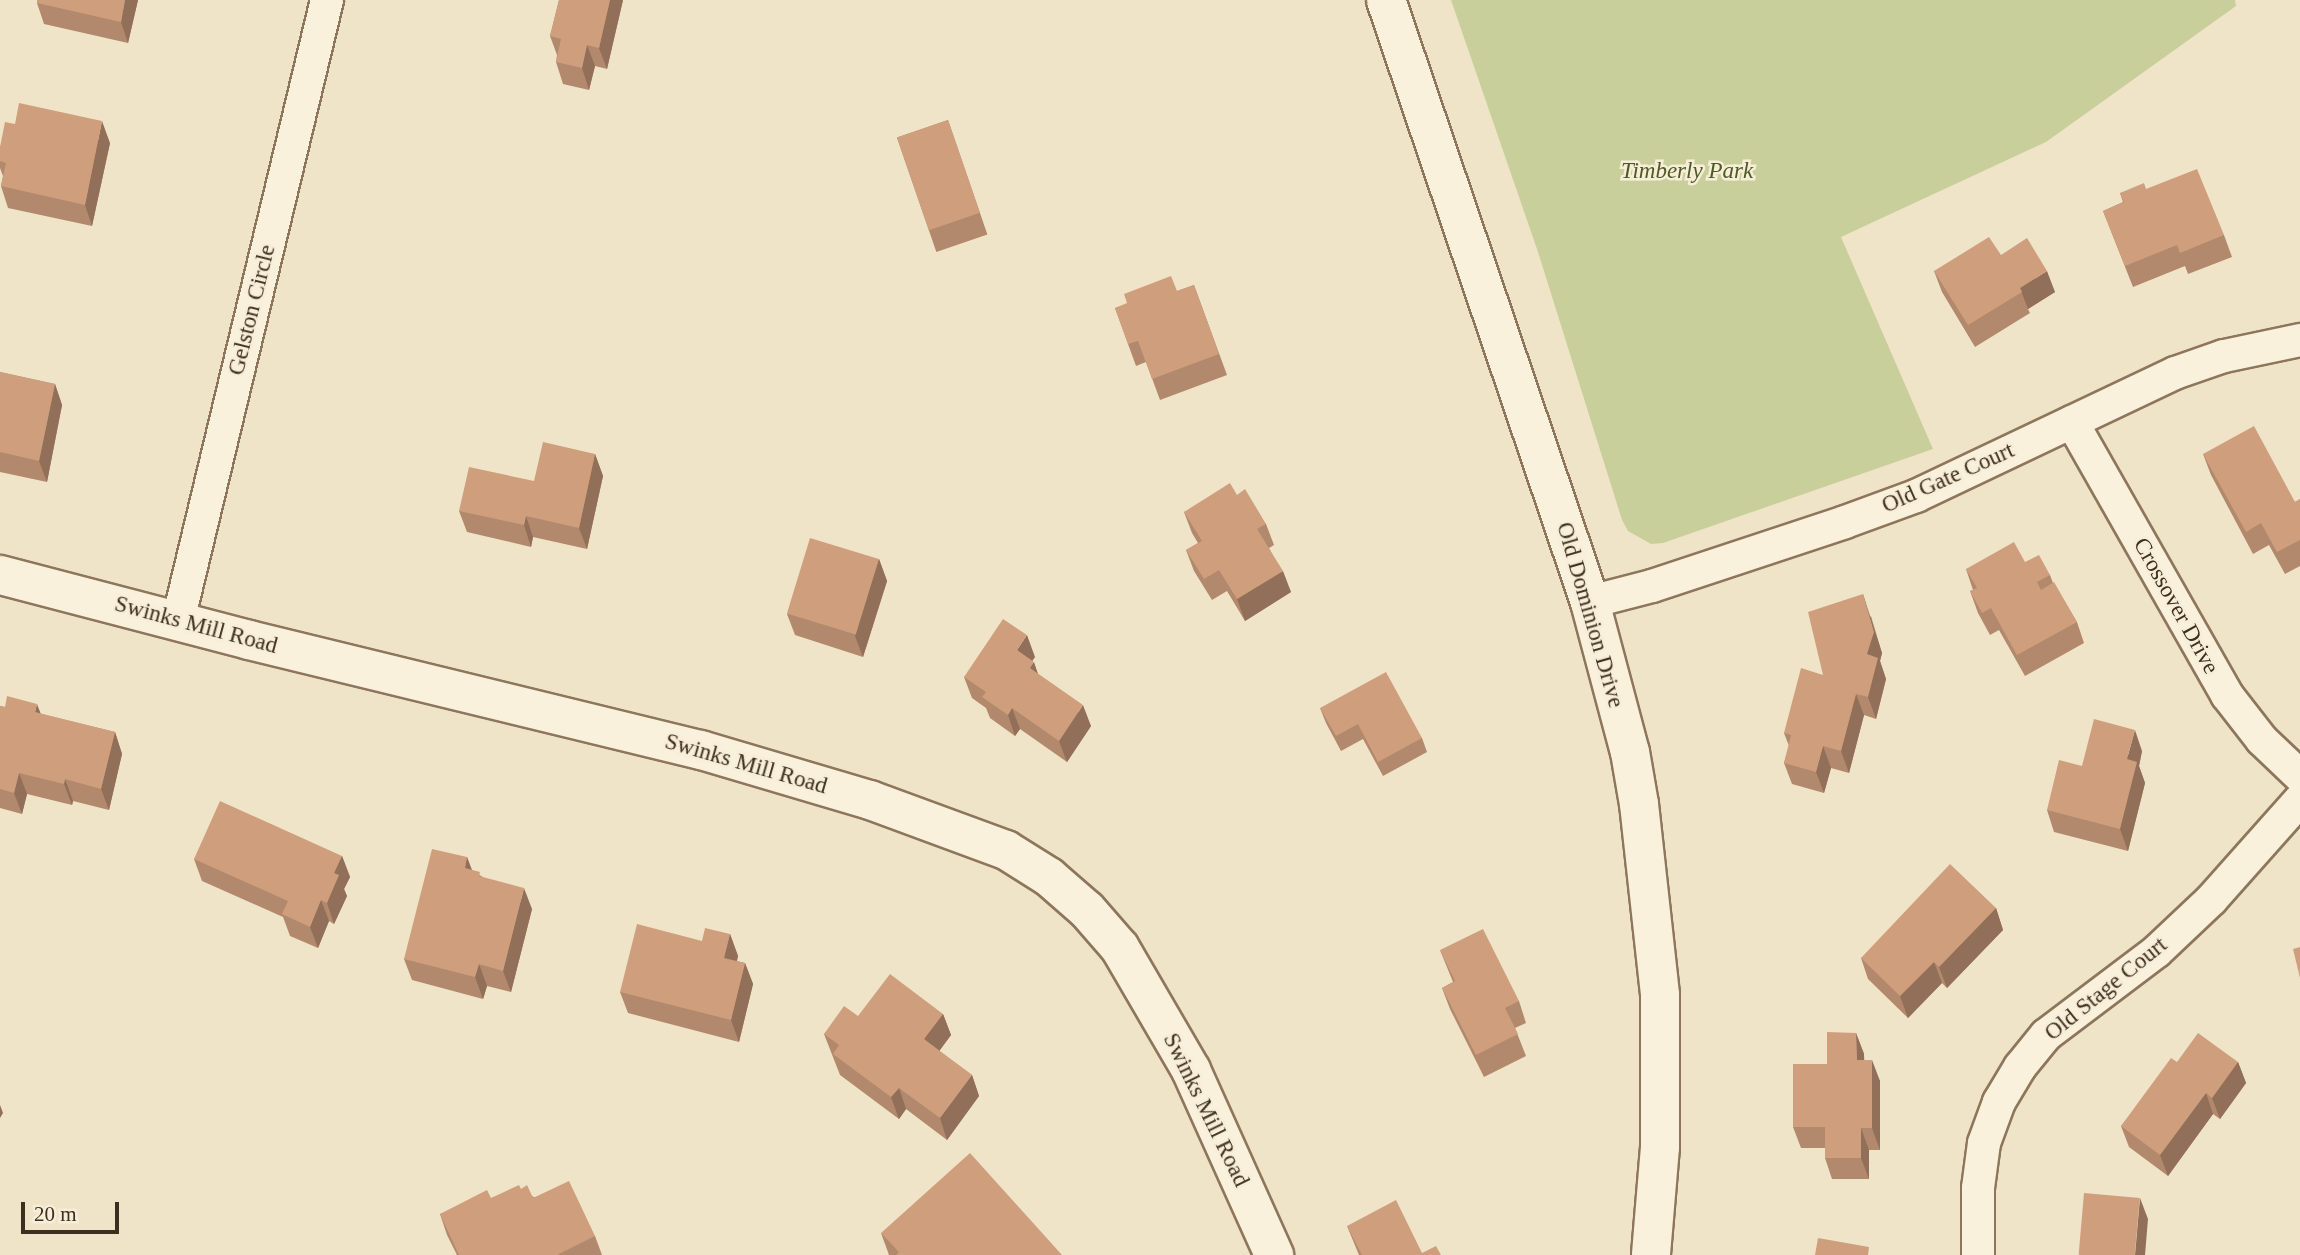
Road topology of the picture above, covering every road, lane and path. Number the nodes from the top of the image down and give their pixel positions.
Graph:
1 (327, 0) edge
2 (1386, 0) edge
3 (2300, 340) edge
4 (2072, 422) junction
5 (0, 575) edge
6 (1590, 602) junction
7 (178, 621) junction
8 (2300, 776) edge
9 (2300, 800) edge
10 (1274, 1255) edge
11 (1651, 1255) edge
12 (1978, 1255) edge

1 - 7 street, Gelston Circle
2 - 6 street, Old Dominion Drive
3 - 4 street, Old Gate Court
4 - 6 street, Old Gate Court
4 - 8 street, Crossover Drive
5 - 7 street, Swinks Mill Road
6 - 11 street, Old Dominion Drive
7 - 10 street, Swinks Mill Road
9 - 12 street, Old Stage Court

